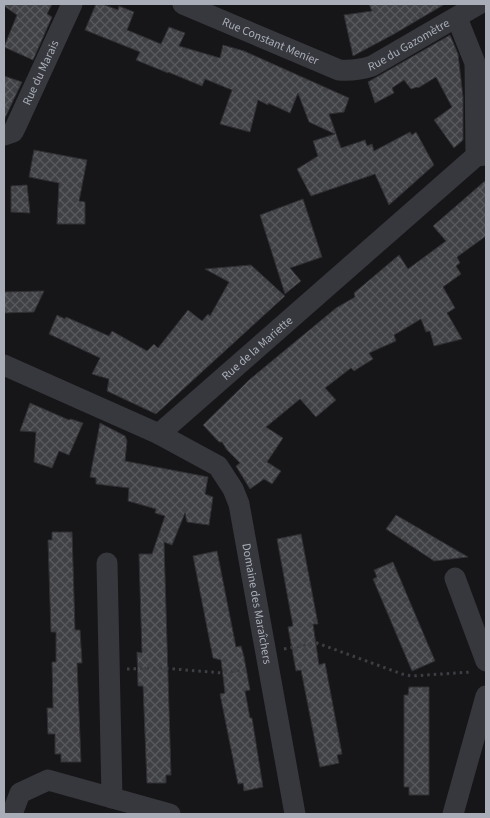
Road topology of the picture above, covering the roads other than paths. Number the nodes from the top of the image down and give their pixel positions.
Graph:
1 (72, 4) edge
2 (183, 4) edge
3 (479, 4) edge
4 (457, 18) junction
5 (481, 56) edge
6 (359, 71) joint
7 (4, 135) edge
8 (481, 155) edge
9 (4, 364) edge
10 (159, 434) junction
11 (107, 563) dead end
12 (455, 578) dead end
13 (482, 666) edge
14 (486, 696) edge
15 (112, 798) junction
16 (12, 814) edge
17 (170, 814) edge
18 (295, 814) edge
19 (453, 814) edge

1 - 7 street, Rue du Marais
2 - 6 street, Rue Constant Menier
3 - 4 street, Rue du Gazomètre
4 - 5 street
4 - 6 street, Rue du Gazomètre
5 - 8 street
8 - 10 street, Rue de la Mariette
9 - 10 street
10 - 18 street, Domaine des Maraîchers
11 - 15 street
12 - 13 street
14 - 19 street
15 - 16 street
15 - 17 street

